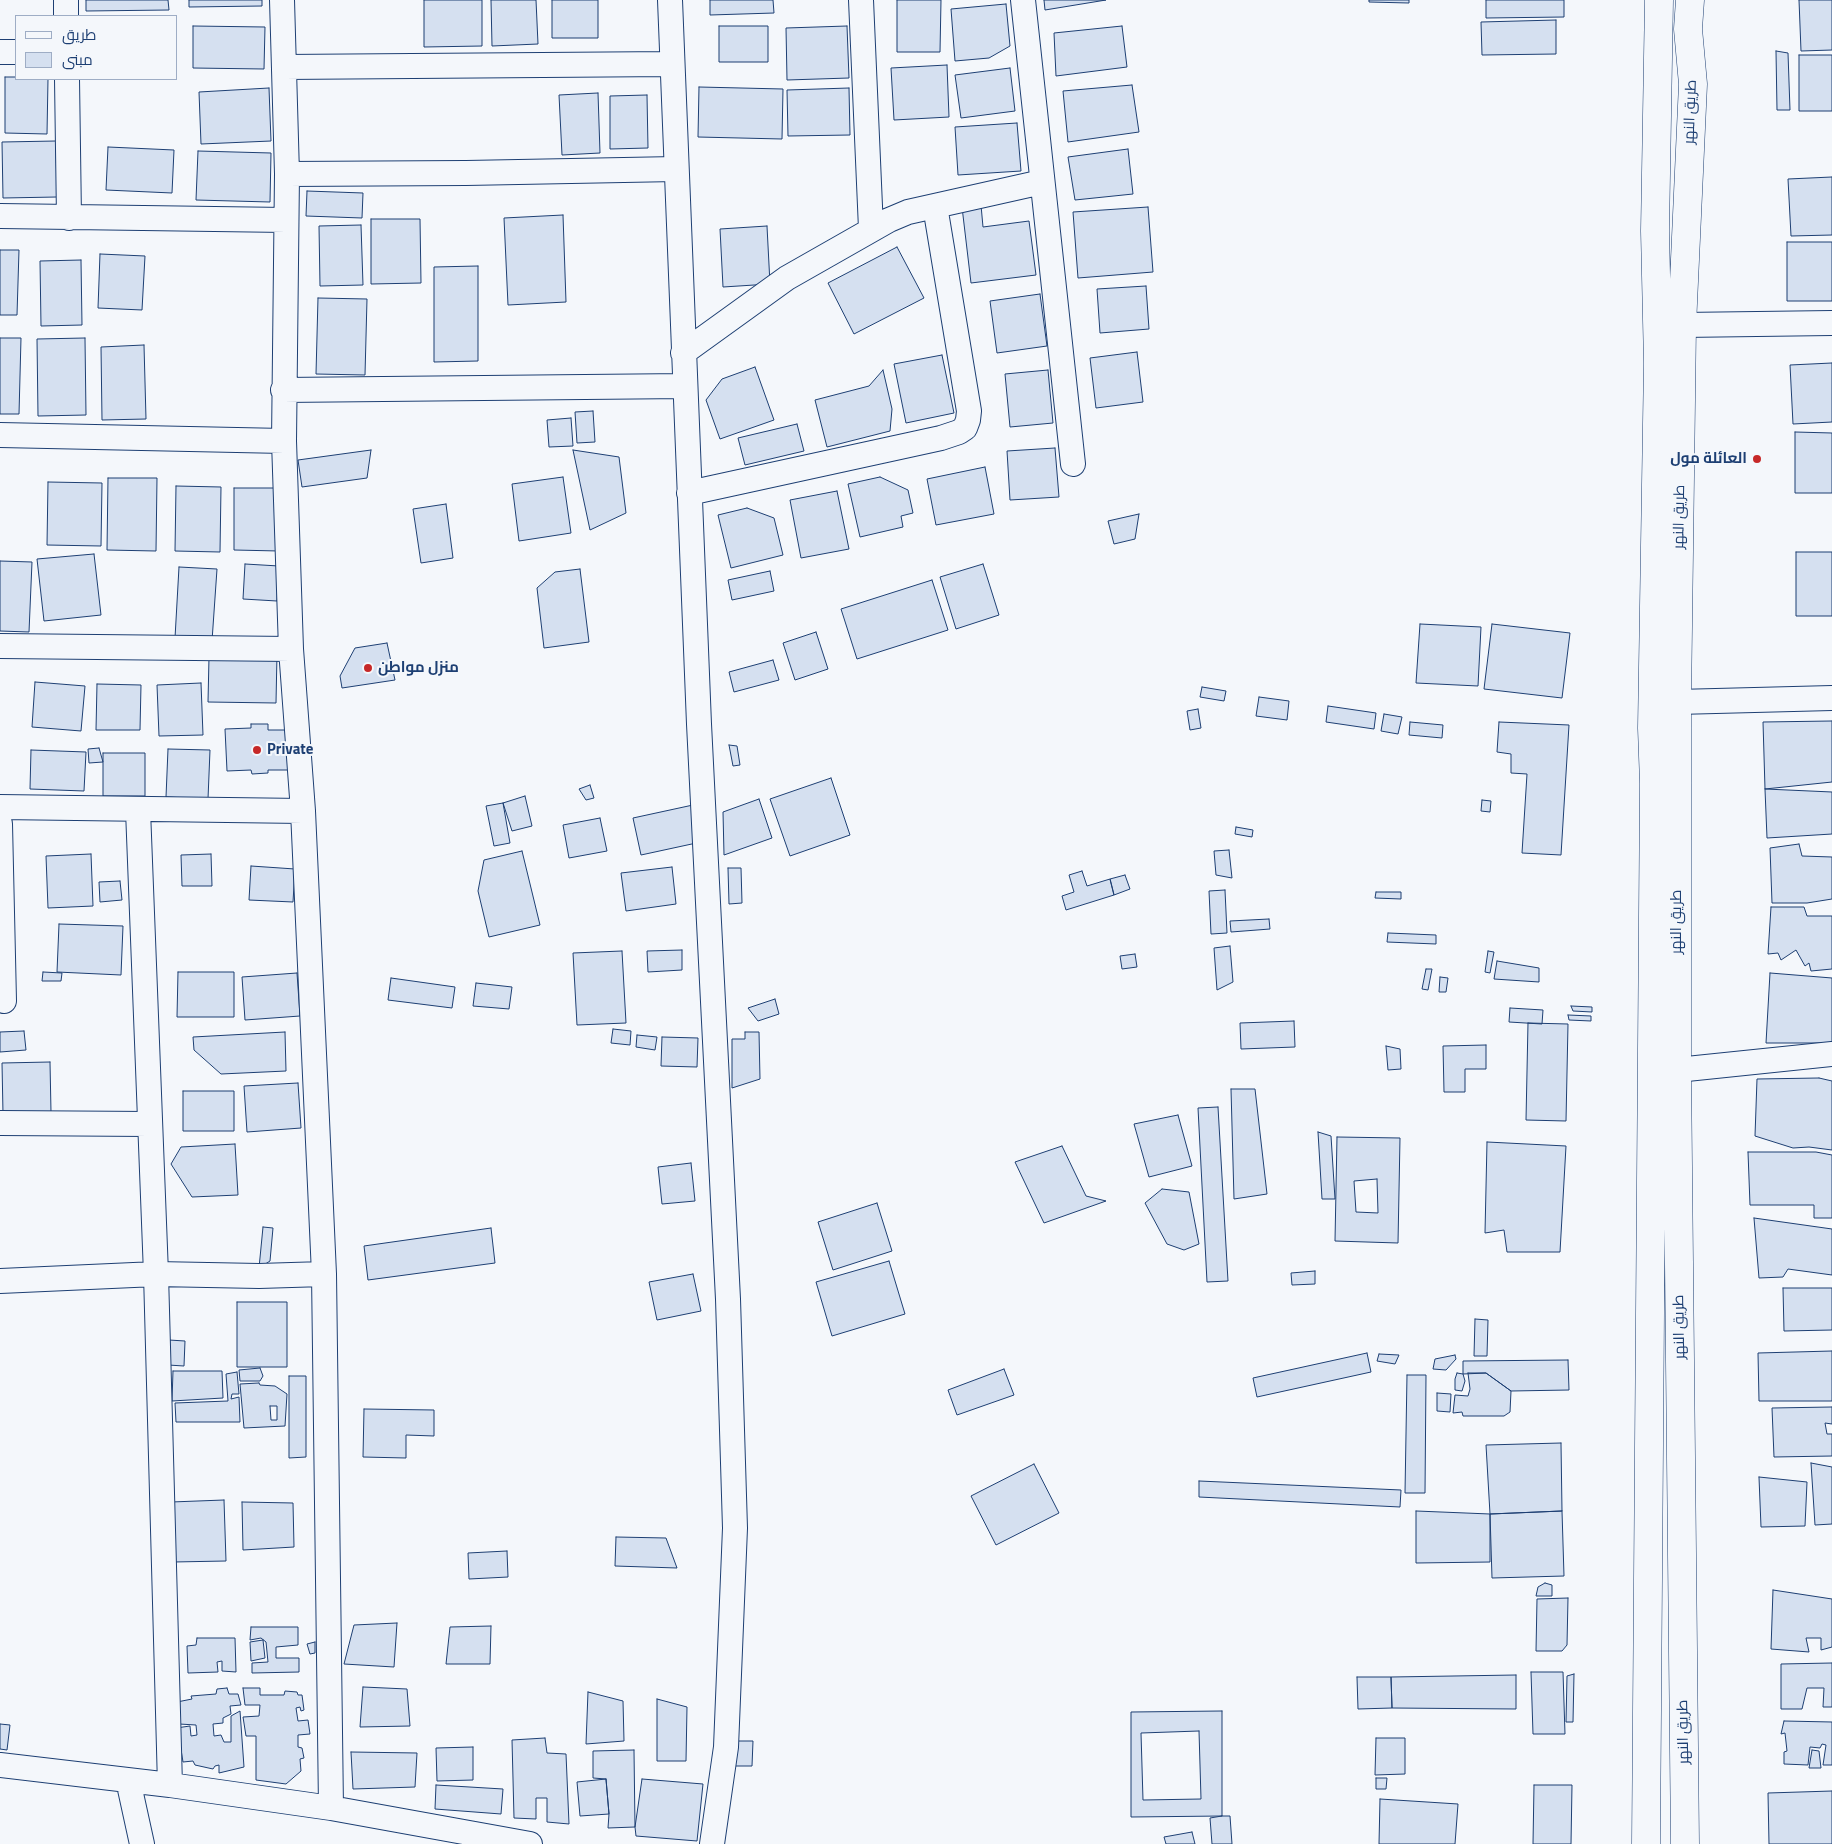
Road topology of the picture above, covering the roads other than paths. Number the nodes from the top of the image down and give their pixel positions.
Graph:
1 (66, 0) edge
2 (282, 0) edge
3 (670, 0) edge
4 (861, 0) edge
5 (1023, 0) edge
6 (1659, 0) edge
7 (1690, 0) edge
8 (66, 15) edge
9 (0, 52) edge
10 (15, 52) edge
11 (671, 64) junction
12 (284, 66) junction
13 (67, 80) edge
14 (1657, 104) junction
15 (1691, 108) junction
16 (676, 169) junction
17 (287, 174) junction
18 (1042, 182) junction
19 (935, 206) junction
20 (0, 216) edge
21 (70, 218) junction
22 (286, 220) junction
23 (871, 229) junction
24 (1832, 324) edge
25 (1682, 325) junction
26 (683, 353) junction
27 (685, 386) junction
28 (284, 390) junction
29 (0, 435) edge
30 (284, 441) junction
31 (1073, 464) dead end
32 (689, 493) junction
33 (0, 646) edge
34 (291, 650) junction
35 (1832, 698) edge
36 (1677, 702) junction
37 (0, 807) edge
38 (138, 810) junction
39 (303, 811) junction
40 (0, 824) edge
41 (4, 1001) dead end
42 (1832, 1054) edge
43 (1677, 1070) junction
44 (0, 1124) edge
45 (149, 1124) junction
46 (156, 1274) junction
47 (324, 1274) junction
48 (0, 1281) edge
49 (0, 1765) edge
50 (128, 1780) junction
51 (170, 1785) junction
52 (331, 1808) junction
53 (142, 1844) edge
54 (530, 1844) edge
55 (712, 1844) edge
56 (1646, 1844) edge
57 (1685, 1844) edge

1 - 8 street
2 - 12 street
3 - 11 street
4 - 23 street
5 - 18 street
6 - 14 main road, طريق النهر
7 - 15 main road, طريق النهر
9 - 10 street
11 - 12 street
11 - 16 street
12 - 17 street
13 - 21 street
14 - 15 main road
14 - 56 main road, طريق النهر
15 - 25 main road, طريق النهر
16 - 17 street
16 - 26 street
17 - 22 street
18 - 19 street
18 - 31 street
19 - 23 street
19 - 32 street
20 - 21 street
21 - 22 street
22 - 28 street
23 - 26 street
24 - 25 street
25 - 36 main road, طريق النهر
26 - 27 street
27 - 28 street
27 - 32 street
28 - 30 street
29 - 30 street
30 - 34 street
32 - 55 street
33 - 34 street
34 - 39 street
35 - 36 street
36 - 43 main road, طريق النهر
37 - 38 street
38 - 39 street
38 - 45 street
39 - 47 street
40 - 41 street
42 - 43 street
43 - 57 main road, طريق النهر
44 - 45 street
45 - 46 street
46 - 47 street
46 - 48 street
46 - 51 street
47 - 52 street
49 - 50 street
50 - 51 street
50 - 53 street
51 - 52 street
52 - 54 street

